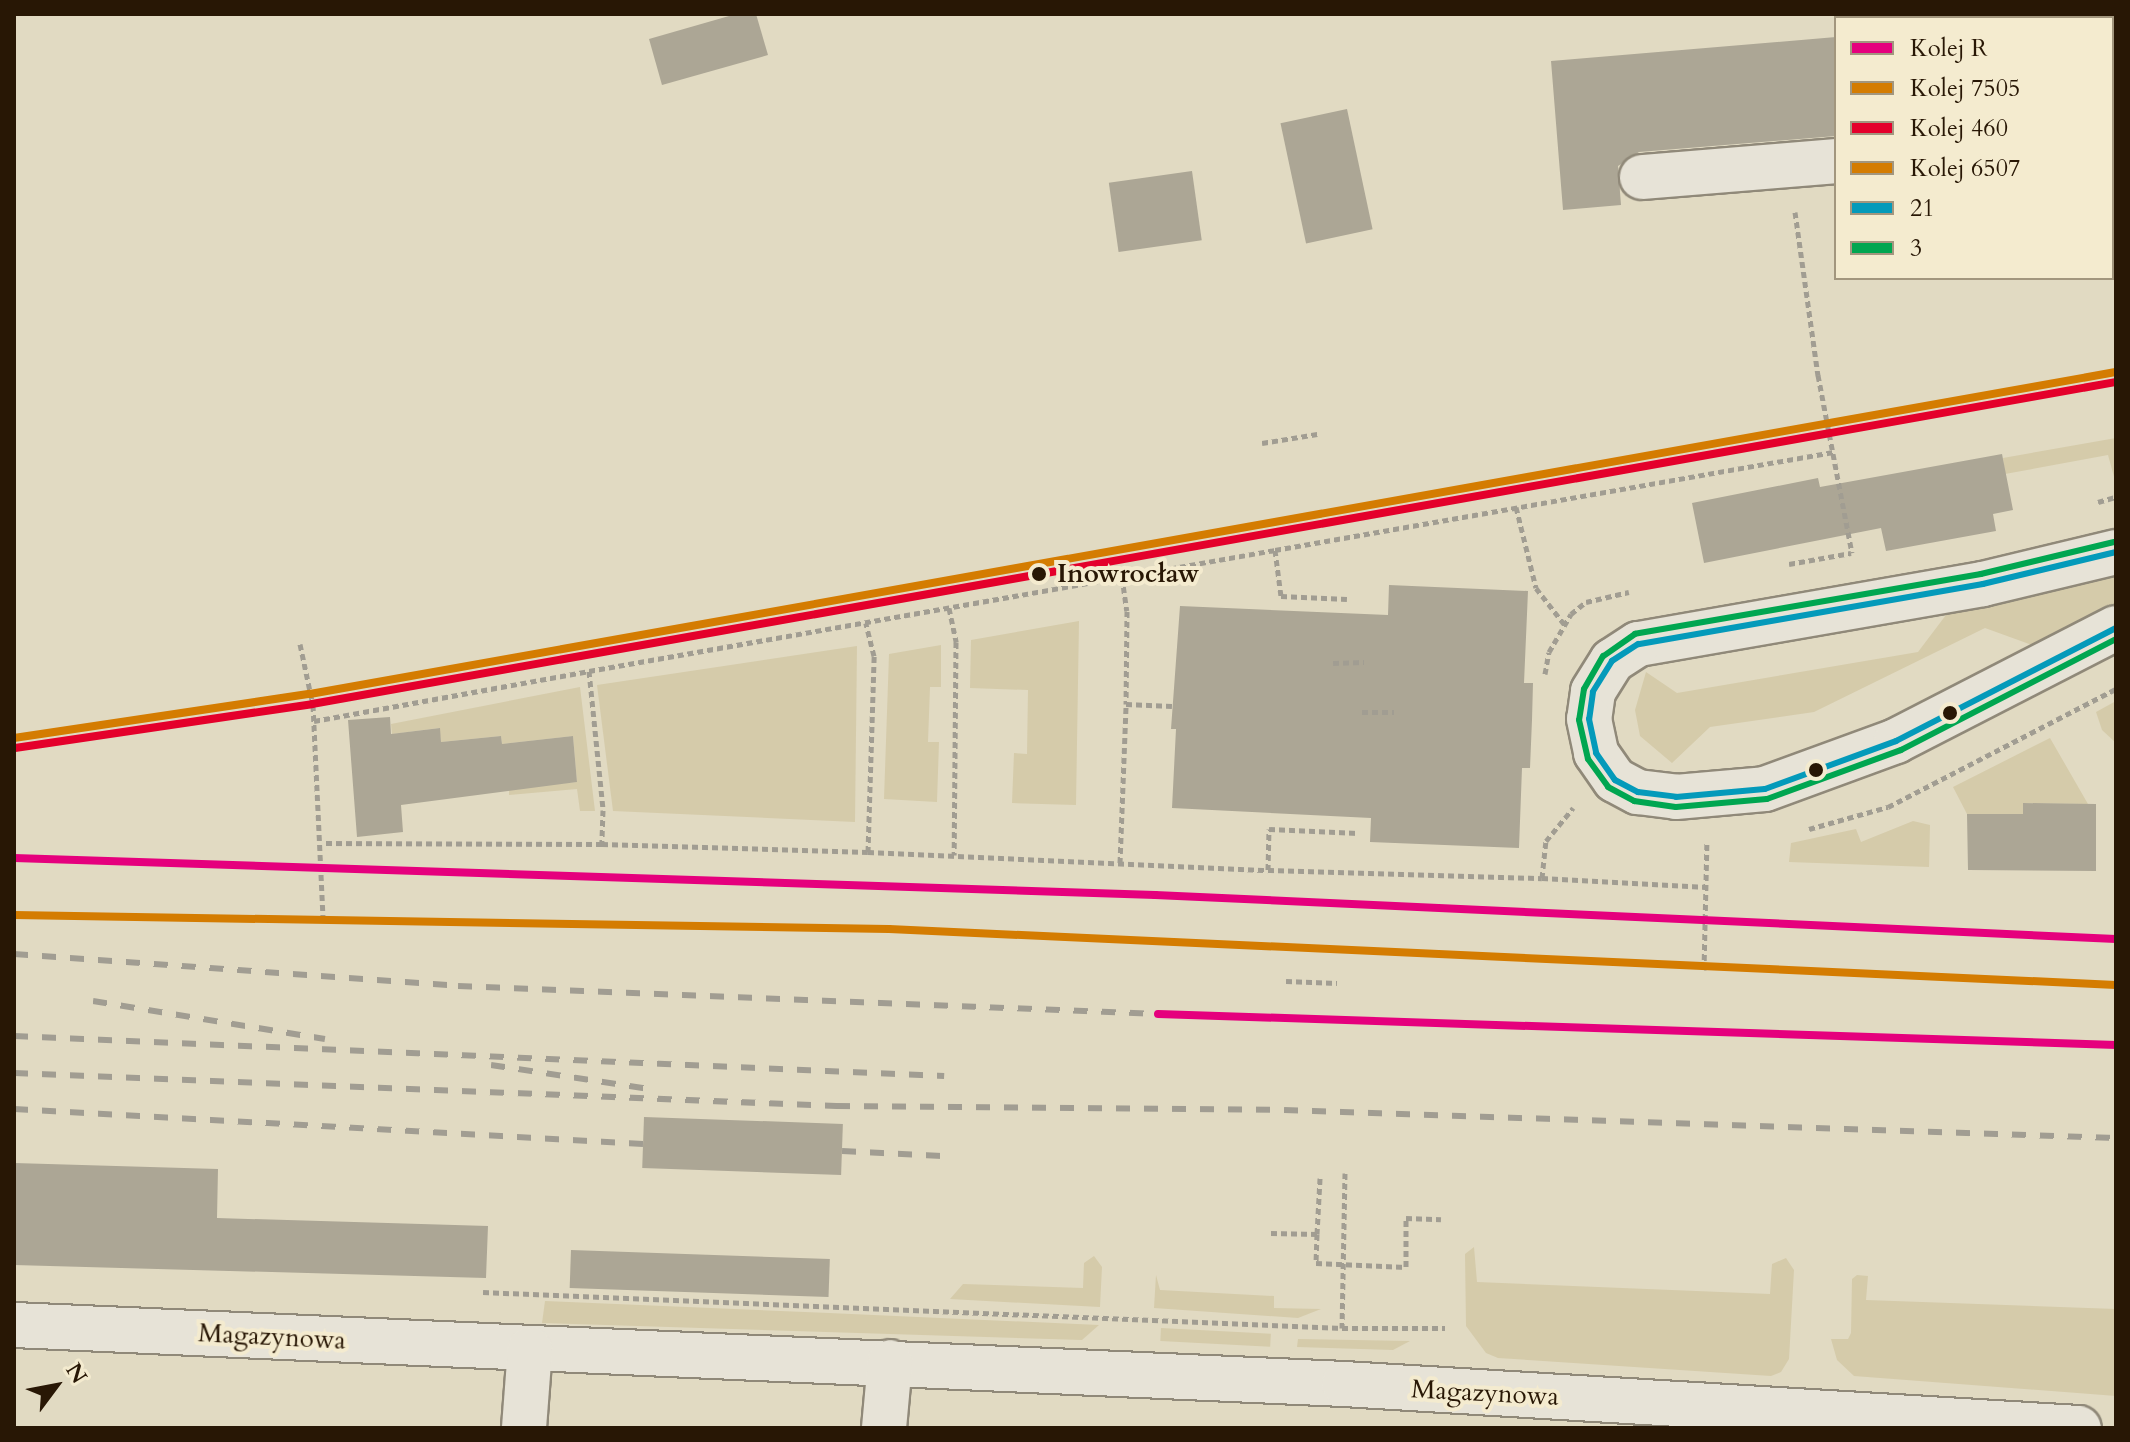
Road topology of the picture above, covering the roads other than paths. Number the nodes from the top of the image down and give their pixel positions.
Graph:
1 (1834, 161) edge
2 (1642, 177) dead end
3 (2116, 552) edge
4 (2116, 628) edge
5 (14, 1325) edge
6 (530, 1349) junction
7 (890, 1362) junction
8 (524, 1428) edge
9 (884, 1428) edge
10 (2079, 1428) edge

1 - 2 street
3 - 4 street
5 - 6 street, Magazynowa
6 - 7 street, Magazynowa
6 - 8 street
7 - 9 street
7 - 10 street, Magazynowa

